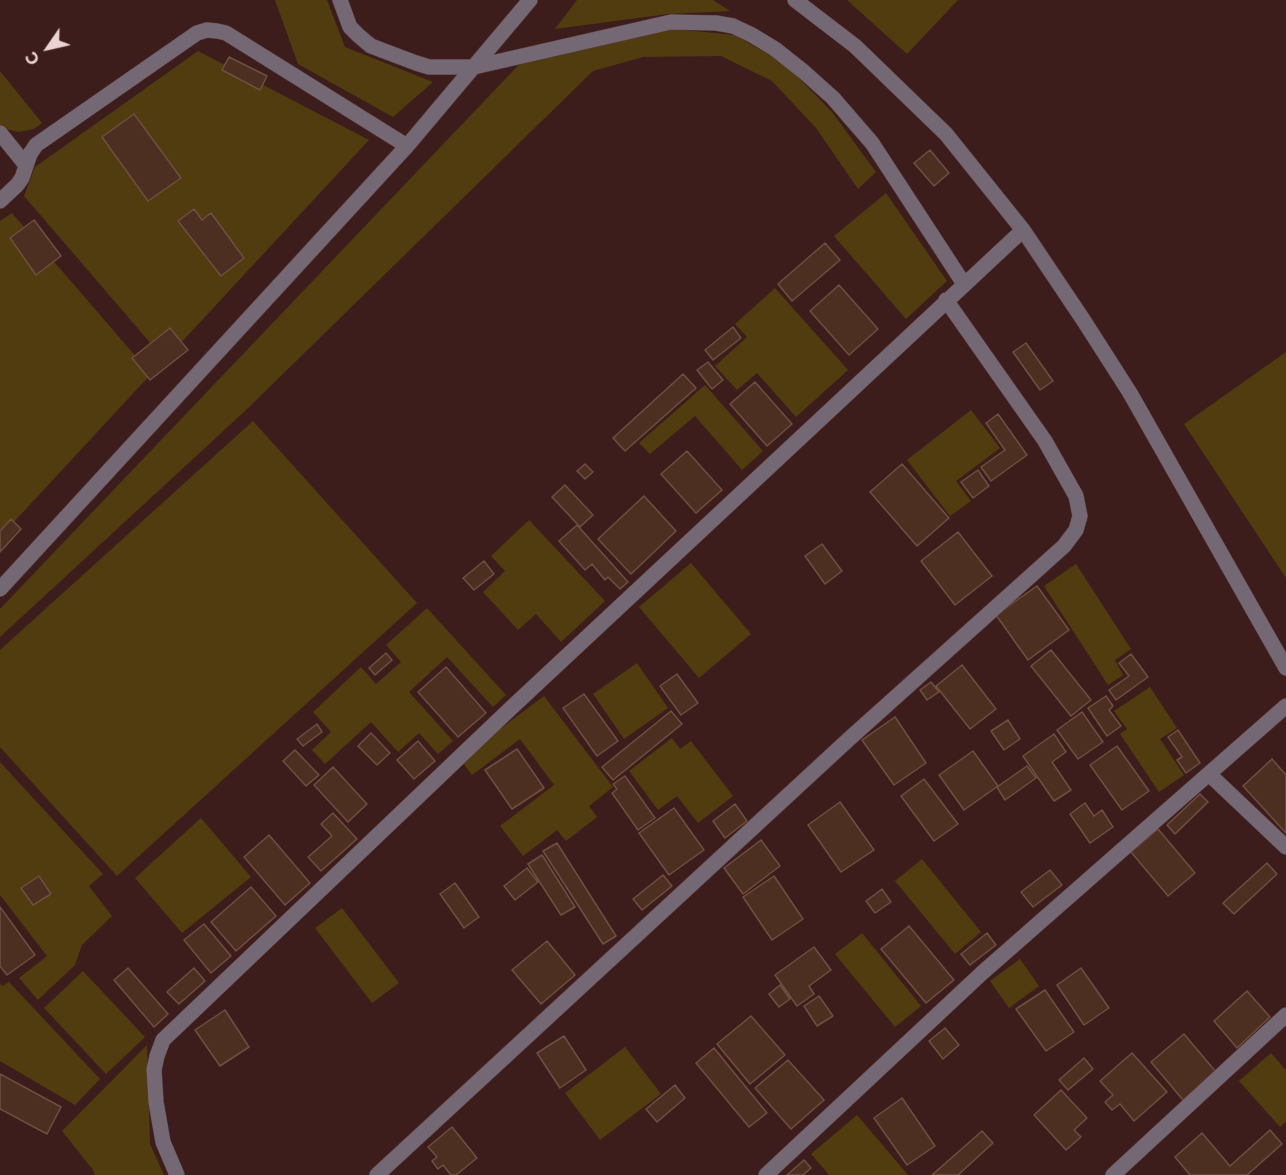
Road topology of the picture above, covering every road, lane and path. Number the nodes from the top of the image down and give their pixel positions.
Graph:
1 (340, 0) edge
2 (530, 0) edge
3 (795, 0) edge
4 (474, 67) junction
5 (0, 133) edge
6 (407, 146) junction
7 (26, 164) junction
8 (0, 201) edge
9 (1023, 230) junction
10 (964, 284) junction
11 (946, 300) junction
12 (0, 589) edge
13 (1286, 668) edge
14 (1286, 706) edge
15 (1209, 774) junction
16 (1286, 847) edge
17 (1286, 1015) edge
18 (177, 1175) edge
19 (377, 1175) edge
20 (766, 1175) edge
21 (1113, 1175) edge

1 - 4 street
2 - 4 street
3 - 9 street
4 - 6 street
4 - 10 street
5 - 7 street
6 - 7 street
6 - 12 street
7 - 8 street
9 - 10 street
9 - 13 street
10 - 11 street
11 - 18 street
11 - 19 street
14 - 15 street
15 - 16 street
15 - 20 street
17 - 21 street

